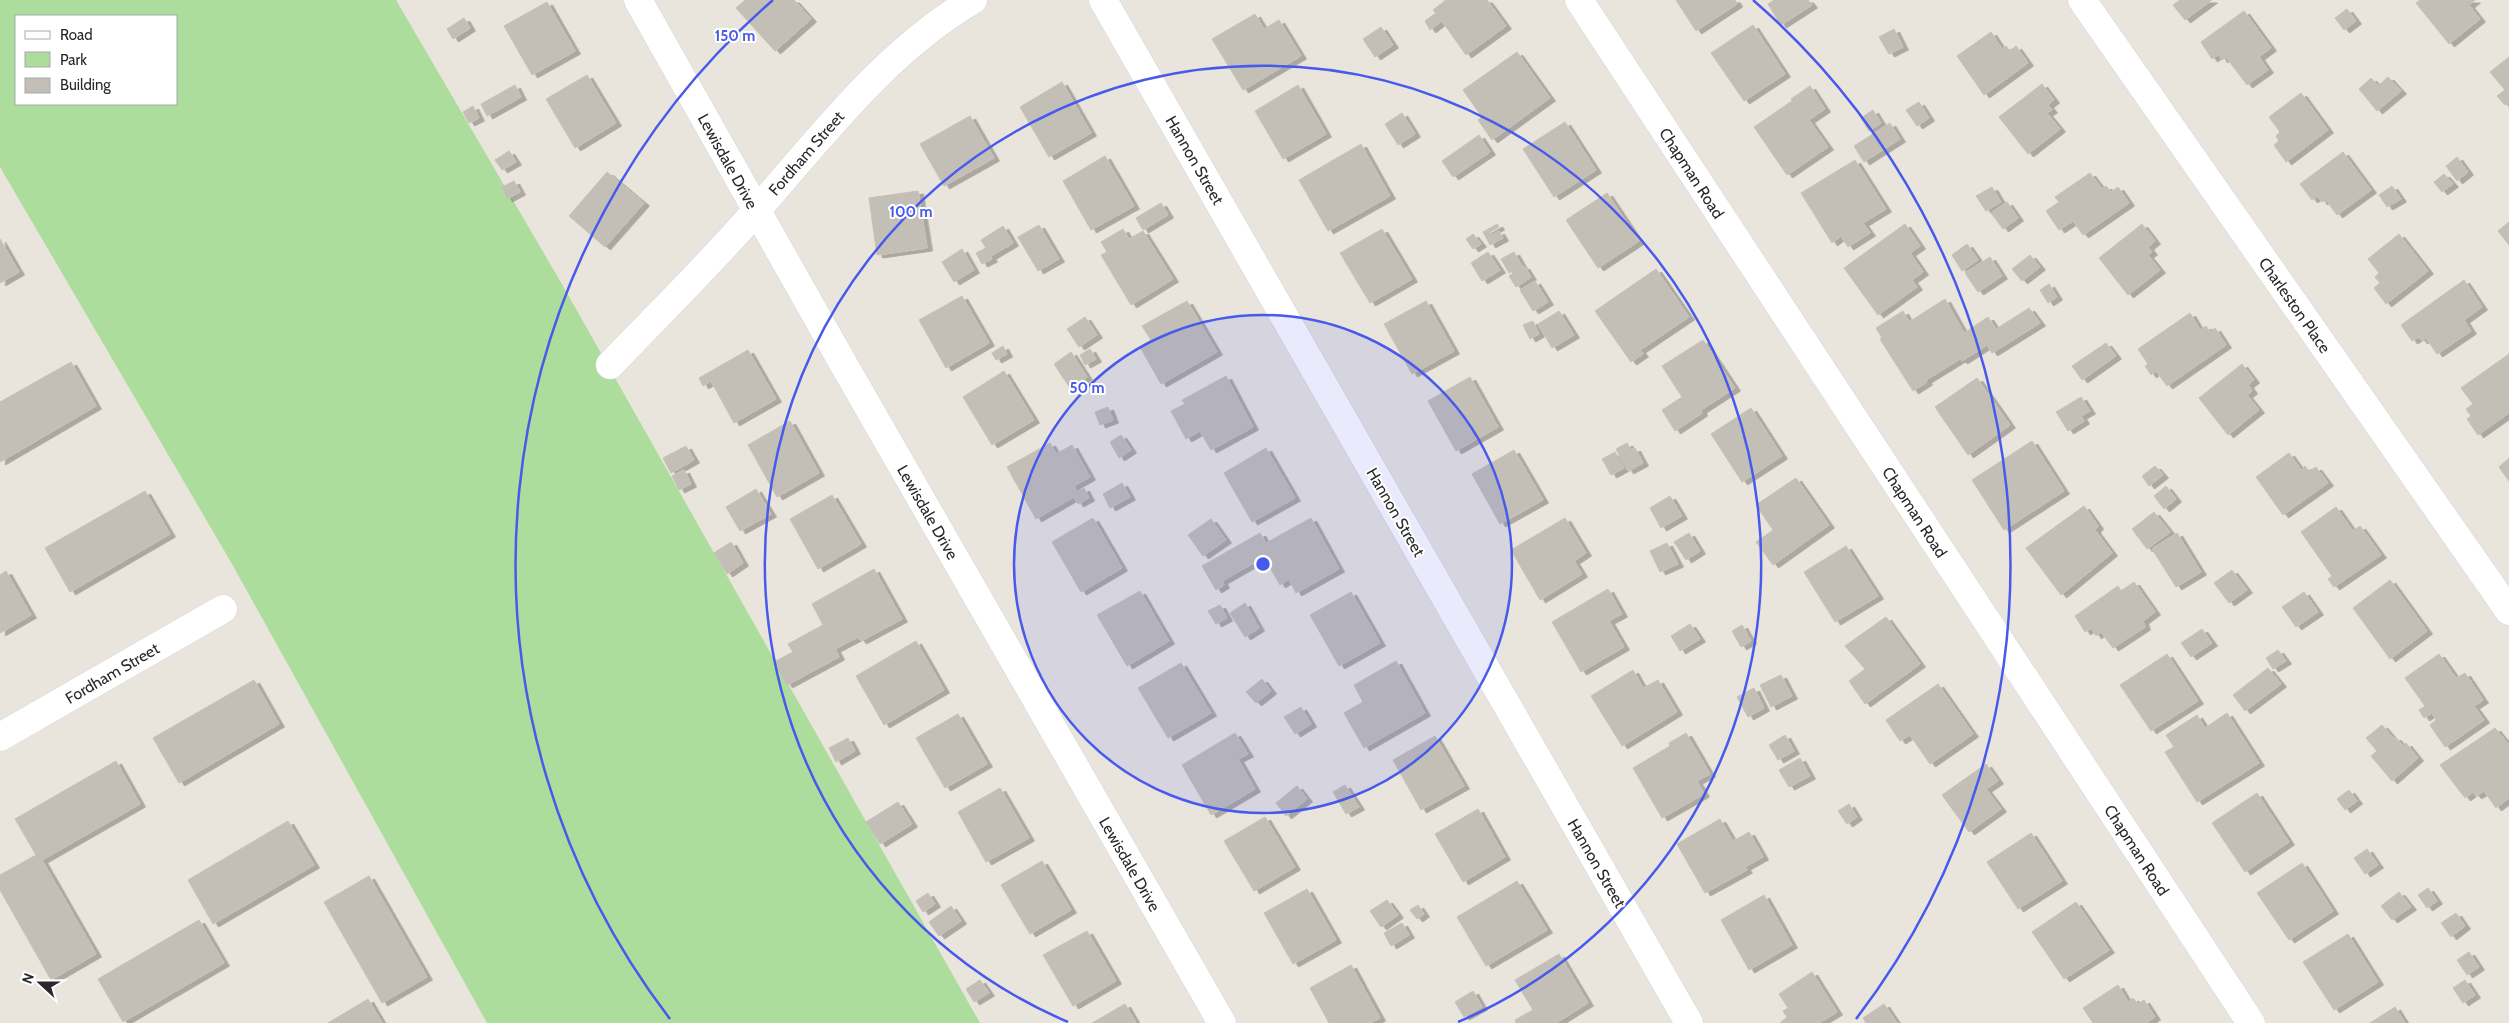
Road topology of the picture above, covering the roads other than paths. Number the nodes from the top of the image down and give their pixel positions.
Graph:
1 (638, 0) edge
2 (973, 0) edge
3 (1103, 0) edge
4 (1579, 0) edge
5 (2082, 0) edge
6 (756, 211) junction
7 (610, 365) dead end
8 (223, 609) dead end
9 (2509, 611) edge
10 (0, 737) edge
11 (1222, 1023) edge
12 (1689, 1023) edge
13 (2251, 1023) edge

1 - 6 street, Lewisdale Drive
2 - 6 street, Fordham Street
3 - 12 street, Hannon Street
4 - 13 street, Chapman Road
5 - 9 street, Charleston Place
6 - 7 street, Fordham Street
6 - 11 street, Lewisdale Drive
8 - 10 street, Fordham Street

